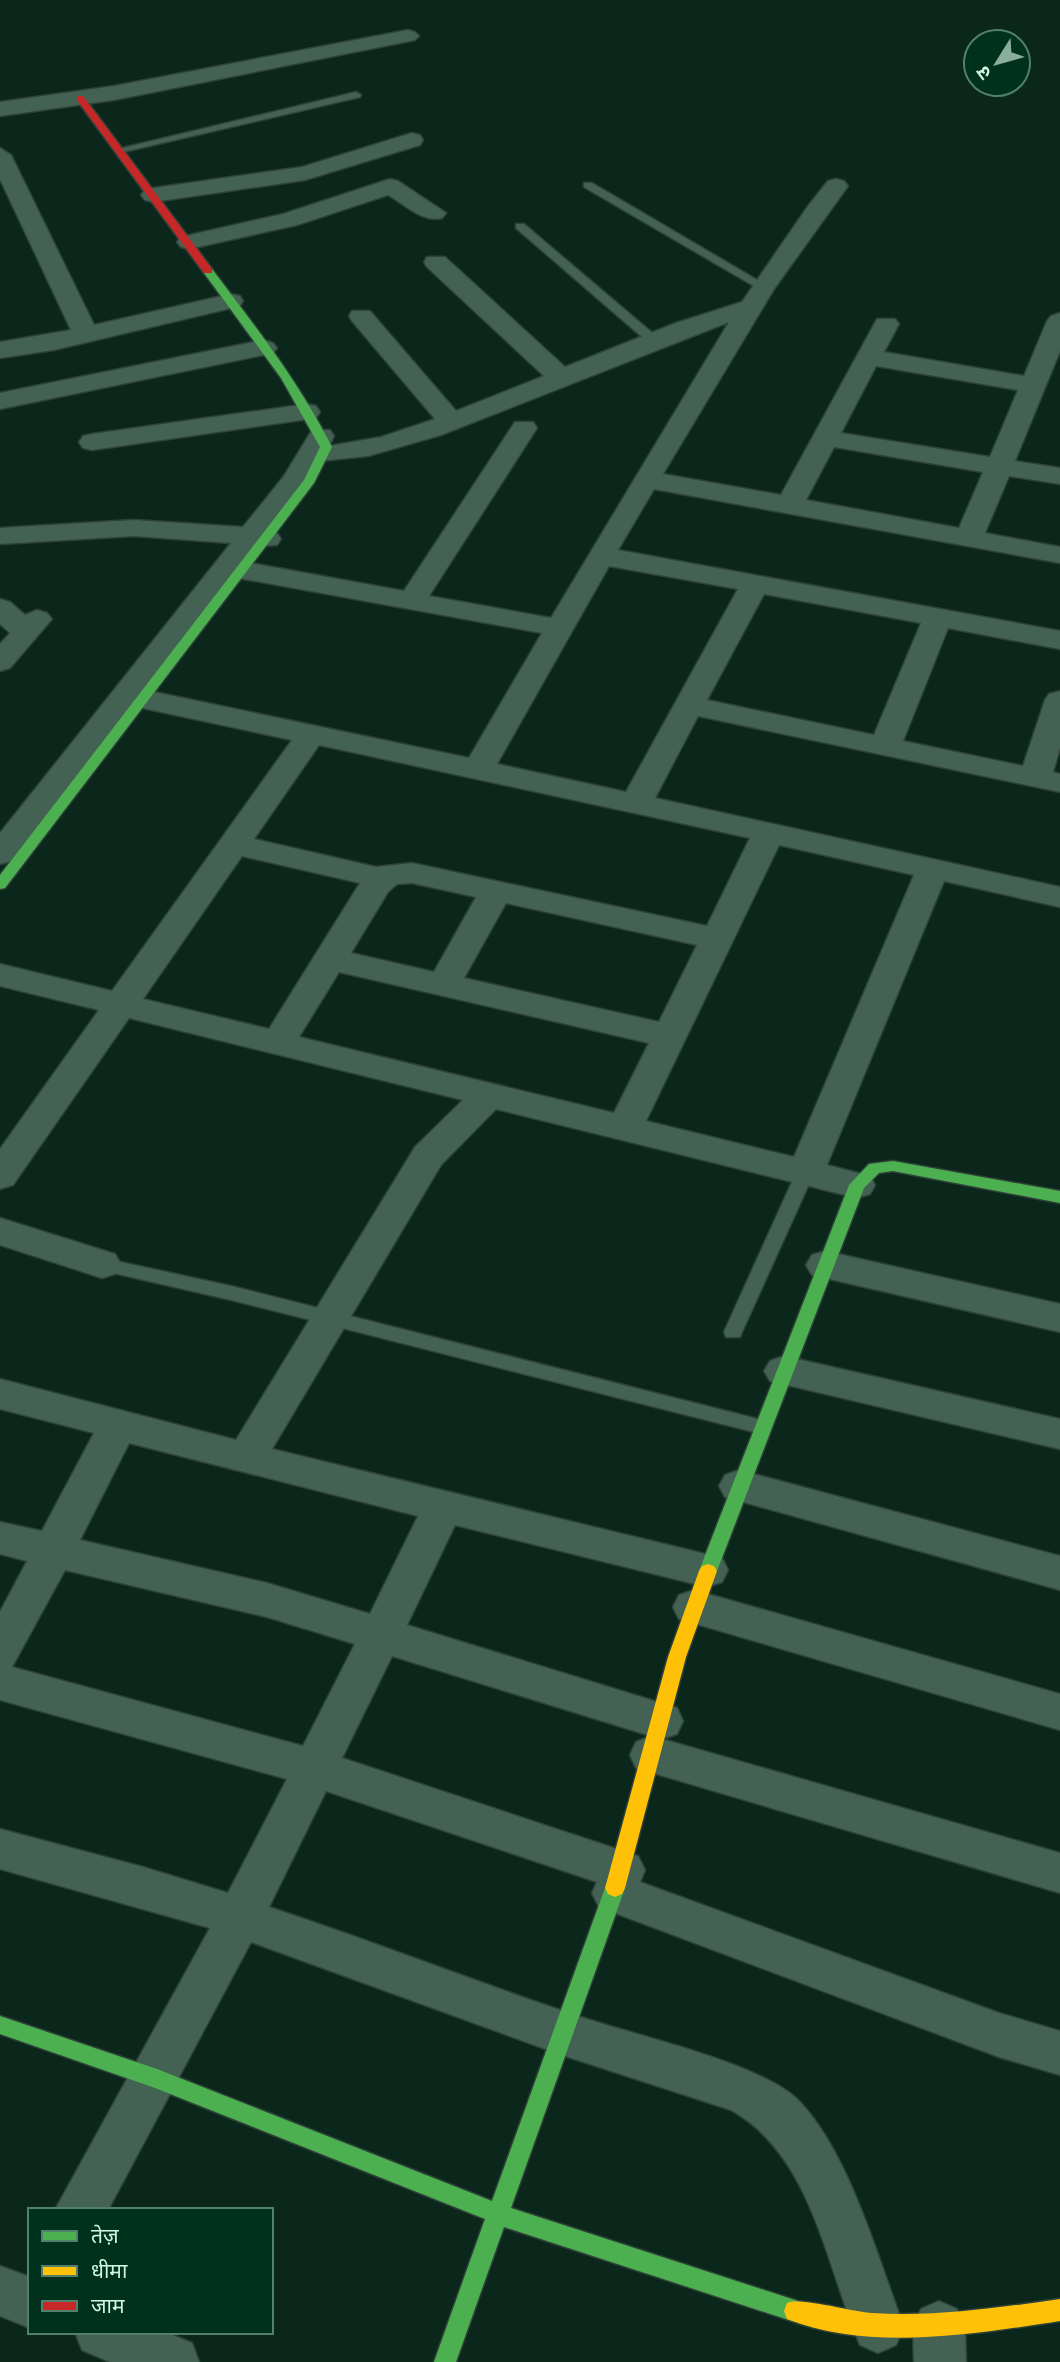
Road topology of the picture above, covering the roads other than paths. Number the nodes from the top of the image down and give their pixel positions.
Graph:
1 (408, 36) dead end
2 (356, 95) dead end
3 (79, 98) junction
4 (0, 109) edge
5 (412, 140) dead end
6 (119, 150) junction
7 (0, 155) edge
8 (588, 185) dead end
9 (836, 186) dead end
10 (153, 195) junction
11 (434, 213) dead end
12 (520, 226) dead end
13 (189, 242) junction
14 (436, 262) dead end
15 (757, 297) junction
16 (231, 301) junction
17 (361, 316) dead end
18 (1060, 321) edge
19 (886, 324) dead end
20 (86, 335) junction
21 (653, 340) junction
22 (264, 348) junction
23 (0, 350) edge
24 (869, 357) junction
25 (562, 378) junction
26 (1033, 385) junction
27 (0, 401) edge
28 (451, 422) junction
29 (524, 428) dead end
30 (318, 434) junction
31 (825, 438) junction
32 (92, 442) dead end
33 (998, 466) junction
34 (1060, 476) edge
35 (646, 479) junction
36 (789, 506) junction
37 (0, 536) edge
38 (258, 537) junction
39 (969, 538) junction
40 (1060, 555) edge
41 (602, 556) junction
42 (234, 568) junction
43 (755, 584) junction
44 (412, 600) junction
45 (0, 608) edge
46 (938, 618) junction
47 (560, 628) junction
48 (1060, 640) edge
49 (0, 662) edge
50 (133, 697) junction
51 (1060, 699) edge
52 (688, 705) junction
53 (311, 735) junction
54 (886, 746) junction
55 (478, 769) junction
56 (1047, 780) edge
57 (636, 803) junction
58 (769, 833) junction
59 (233, 844) junction
60 (0, 854) edge
61 (933, 869) junction
62 (381, 878) junction
63 (0, 885) edge
64 (496, 891) junction
65 (1060, 897) edge
66 (718, 939) junction
67 (330, 959) junction
68 (0, 975) edge
69 (443, 985) junction
70 (121, 1006) junction
71 (670, 1036) junction
72 (277, 1045) junction
73 (488, 1096) junction
74 (624, 1129) junction
75 (805, 1173) junction
76 (0, 1175) edge
77 (858, 1185) junction
78 (1060, 1197) edge
79 (0, 1231) edge
80 (103, 1264) joint
81 (825, 1265) junction
82 (330, 1317) junction
83 (1060, 1318) edge
84 (733, 1332) dead end
85 (784, 1371) junction
86 (0, 1394) edge
87 (118, 1425) junction
88 (762, 1427) junction
89 (1060, 1434) edge
90 (246, 1458) junction
91 (739, 1486) junction
92 (444, 1506) junction
93 (0, 1538) edge
94 (53, 1552) junction
95 (1060, 1573) edge
96 (700, 1589) junction
97 (381, 1632) junction
98 (0, 1654) edge
99 (0, 1682) edge
100 (1060, 1712) edge
101 (656, 1738) junction
102 (314, 1768) junction
103 (0, 1849) edge
104 (1060, 1873) edge
105 (619, 1882) junction
106 (242, 1915) junction
107 (0, 2025) edge
108 (565, 2034) junction
109 (1060, 2053) edge
110 (157, 2079) junction
111 (81, 2208) edge
112 (501, 2215) junction
113 (1060, 2310) edge
114 (878, 2327) junction
115 (106, 2334) edge
116 (939, 2345) edge
117 (173, 2362) edge
118 (445, 2362) edge

1 - 3 street
2 - 6 lane
3 - 4 street
3 - 6 street
5 - 10 street
6 - 10 street
7 - 20 street
8 - 15 lane
9 - 15 street
10 - 13 street
11 - 13 street
12 - 21 lane
13 - 16 street
14 - 25 street
15 - 21 street
15 - 35 street
16 - 20 street
16 - 22 street
17 - 28 street
18 - 26 street
19 - 24 street
20 - 23 street
21 - 25 street
22 - 27 street
22 - 30 street
24 - 26 street
24 - 31 street
25 - 28 street
26 - 33 street
28 - 30 street
29 - 44 street
30 - 32 street
30 - 38 street
31 - 33 street
31 - 36 street
33 - 34 street
33 - 39 street
35 - 36 street
35 - 41 street
36 - 39 street
37 - 38 street
38 - 42 street
39 - 40 street
41 - 43 street
41 - 47 street
42 - 44 street
42 - 50 street
43 - 46 street
43 - 52 street
44 - 47 street
45 - 49 street
46 - 48 street
46 - 54 street
47 - 55 street
50 - 53 street
50 - 60 street
50 - 63 street
51 - 56 street
52 - 54 street
52 - 57 street
53 - 55 street
53 - 59 street
54 - 56 street
55 - 57 street
57 - 58 street
58 - 61 street
58 - 66 street
59 - 62 street
59 - 70 street
61 - 65 street
61 - 75 street
62 - 64 street
62 - 67 street
64 - 66 street
64 - 69 street
66 - 71 street
67 - 69 street
67 - 72 street
68 - 70 street
69 - 71 street
70 - 72 street
70 - 76 street
71 - 74 street
72 - 73 street
73 - 74 street
73 - 82 street
74 - 75 street
75 - 77 street
75 - 84 lane
77 - 78 street
77 - 81 street
79 - 80 street
80 - 82 lane
81 - 83 street
81 - 85 street
82 - 88 lane
82 - 90 street
85 - 88 street
85 - 89 street
86 - 87 street
87 - 90 street
87 - 94 street
88 - 91 street
90 - 92 street
91 - 95 street
91 - 96 street
92 - 96 street
92 - 97 street
93 - 94 street
94 - 97 street
94 - 98 street
96 - 100 street
96 - 101 street
97 - 101 street
97 - 102 street
99 - 102 street
101 - 104 street
101 - 105 street
102 - 105 street
102 - 106 street
103 - 106 street
105 - 108 street
105 - 109 street
106 - 108 street
106 - 110 street
107 - 110 street
108 - 112 street
108 - 114 street
110 - 111 street
110 - 112 street
112 - 114 street
112 - 118 street
113 - 116 street
114 - 116 street
115 - 117 street

